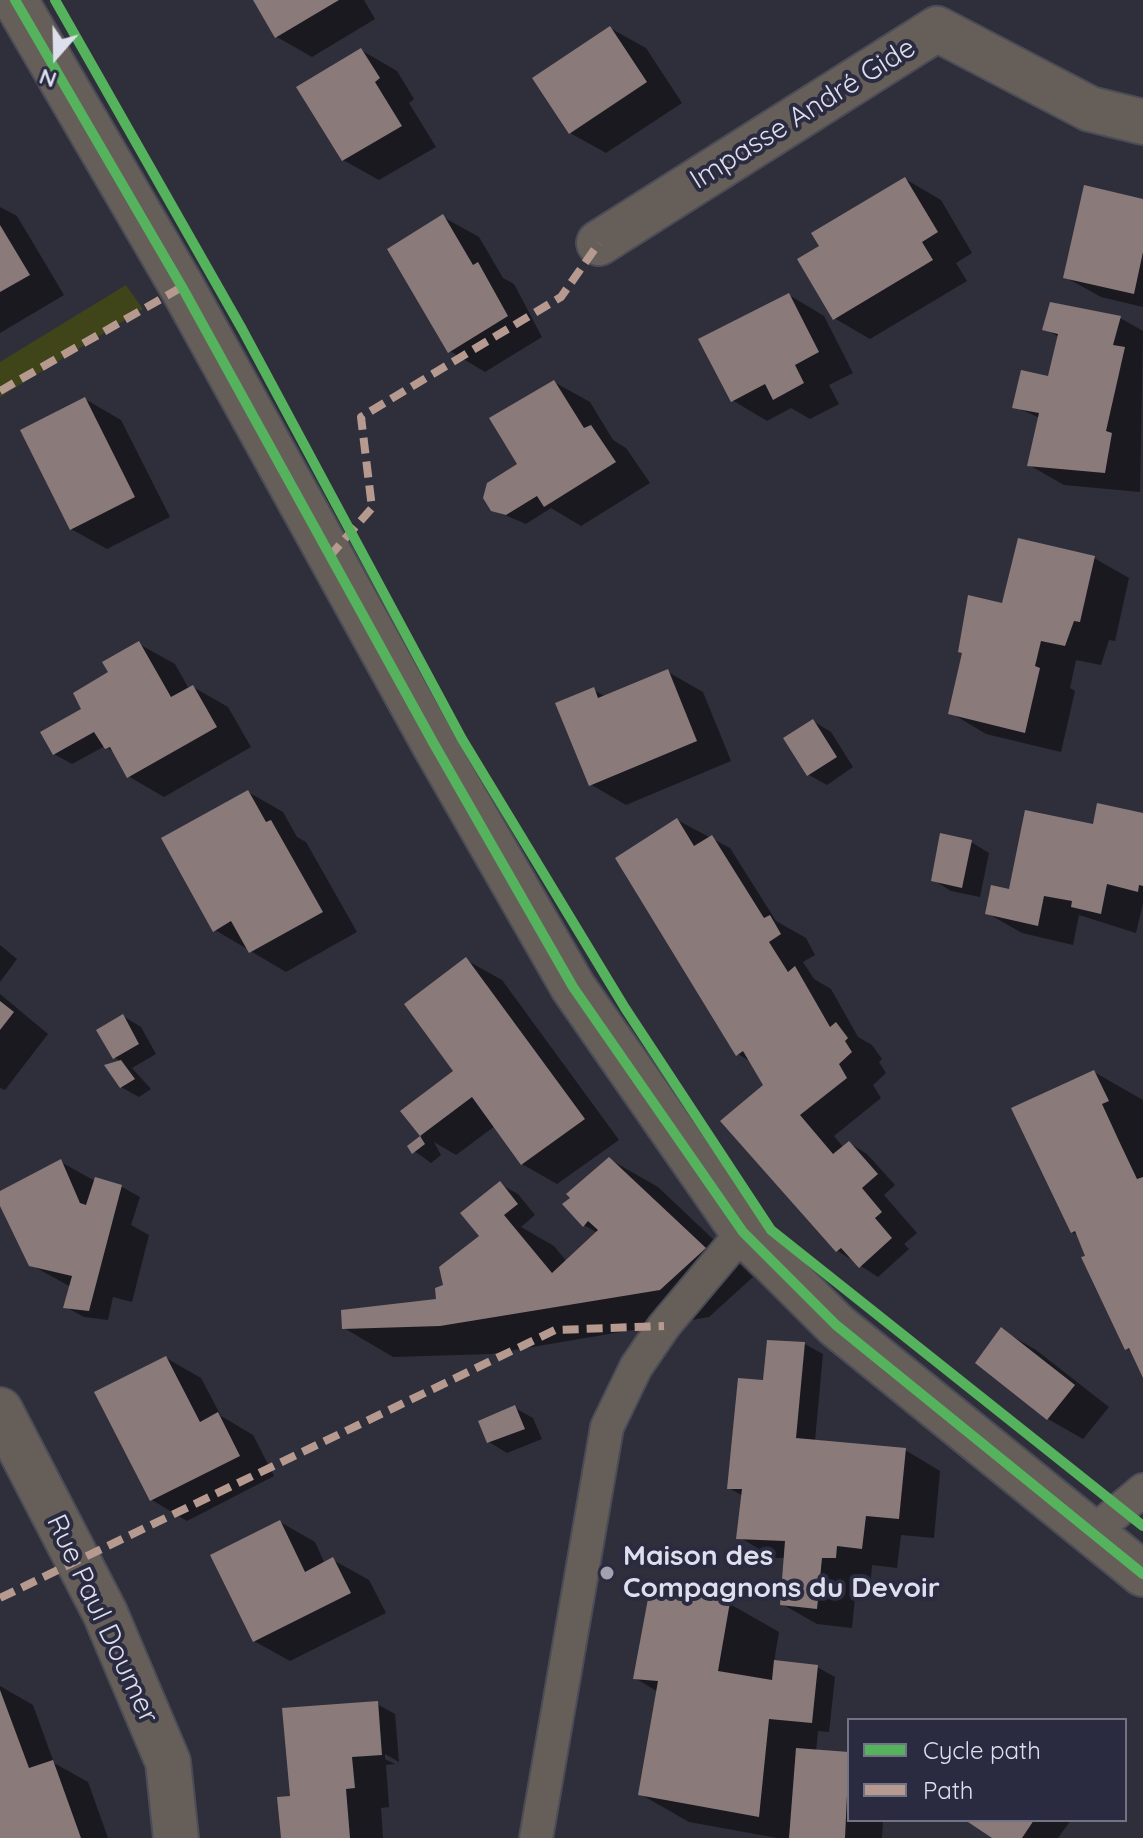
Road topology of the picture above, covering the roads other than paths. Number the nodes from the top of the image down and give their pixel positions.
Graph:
1 (15, 0) edge
2 (929, 14) edge
3 (1143, 122) edge
4 (599, 243) dead end
5 (743, 1232) junction
6 (0, 1410) edge
7 (1143, 1490) edge
8 (1092, 1533) junction
9 (1143, 1574) edge
10 (176, 1838) edge
11 (536, 1838) edge

1 - 5 street
2 - 3 street, Impasse André Gide
2 - 4 street, Impasse André Gide
5 - 8 street
5 - 11 lane
6 - 10 street, Rue Paul Doumer
7 - 8 lane
8 - 9 street

